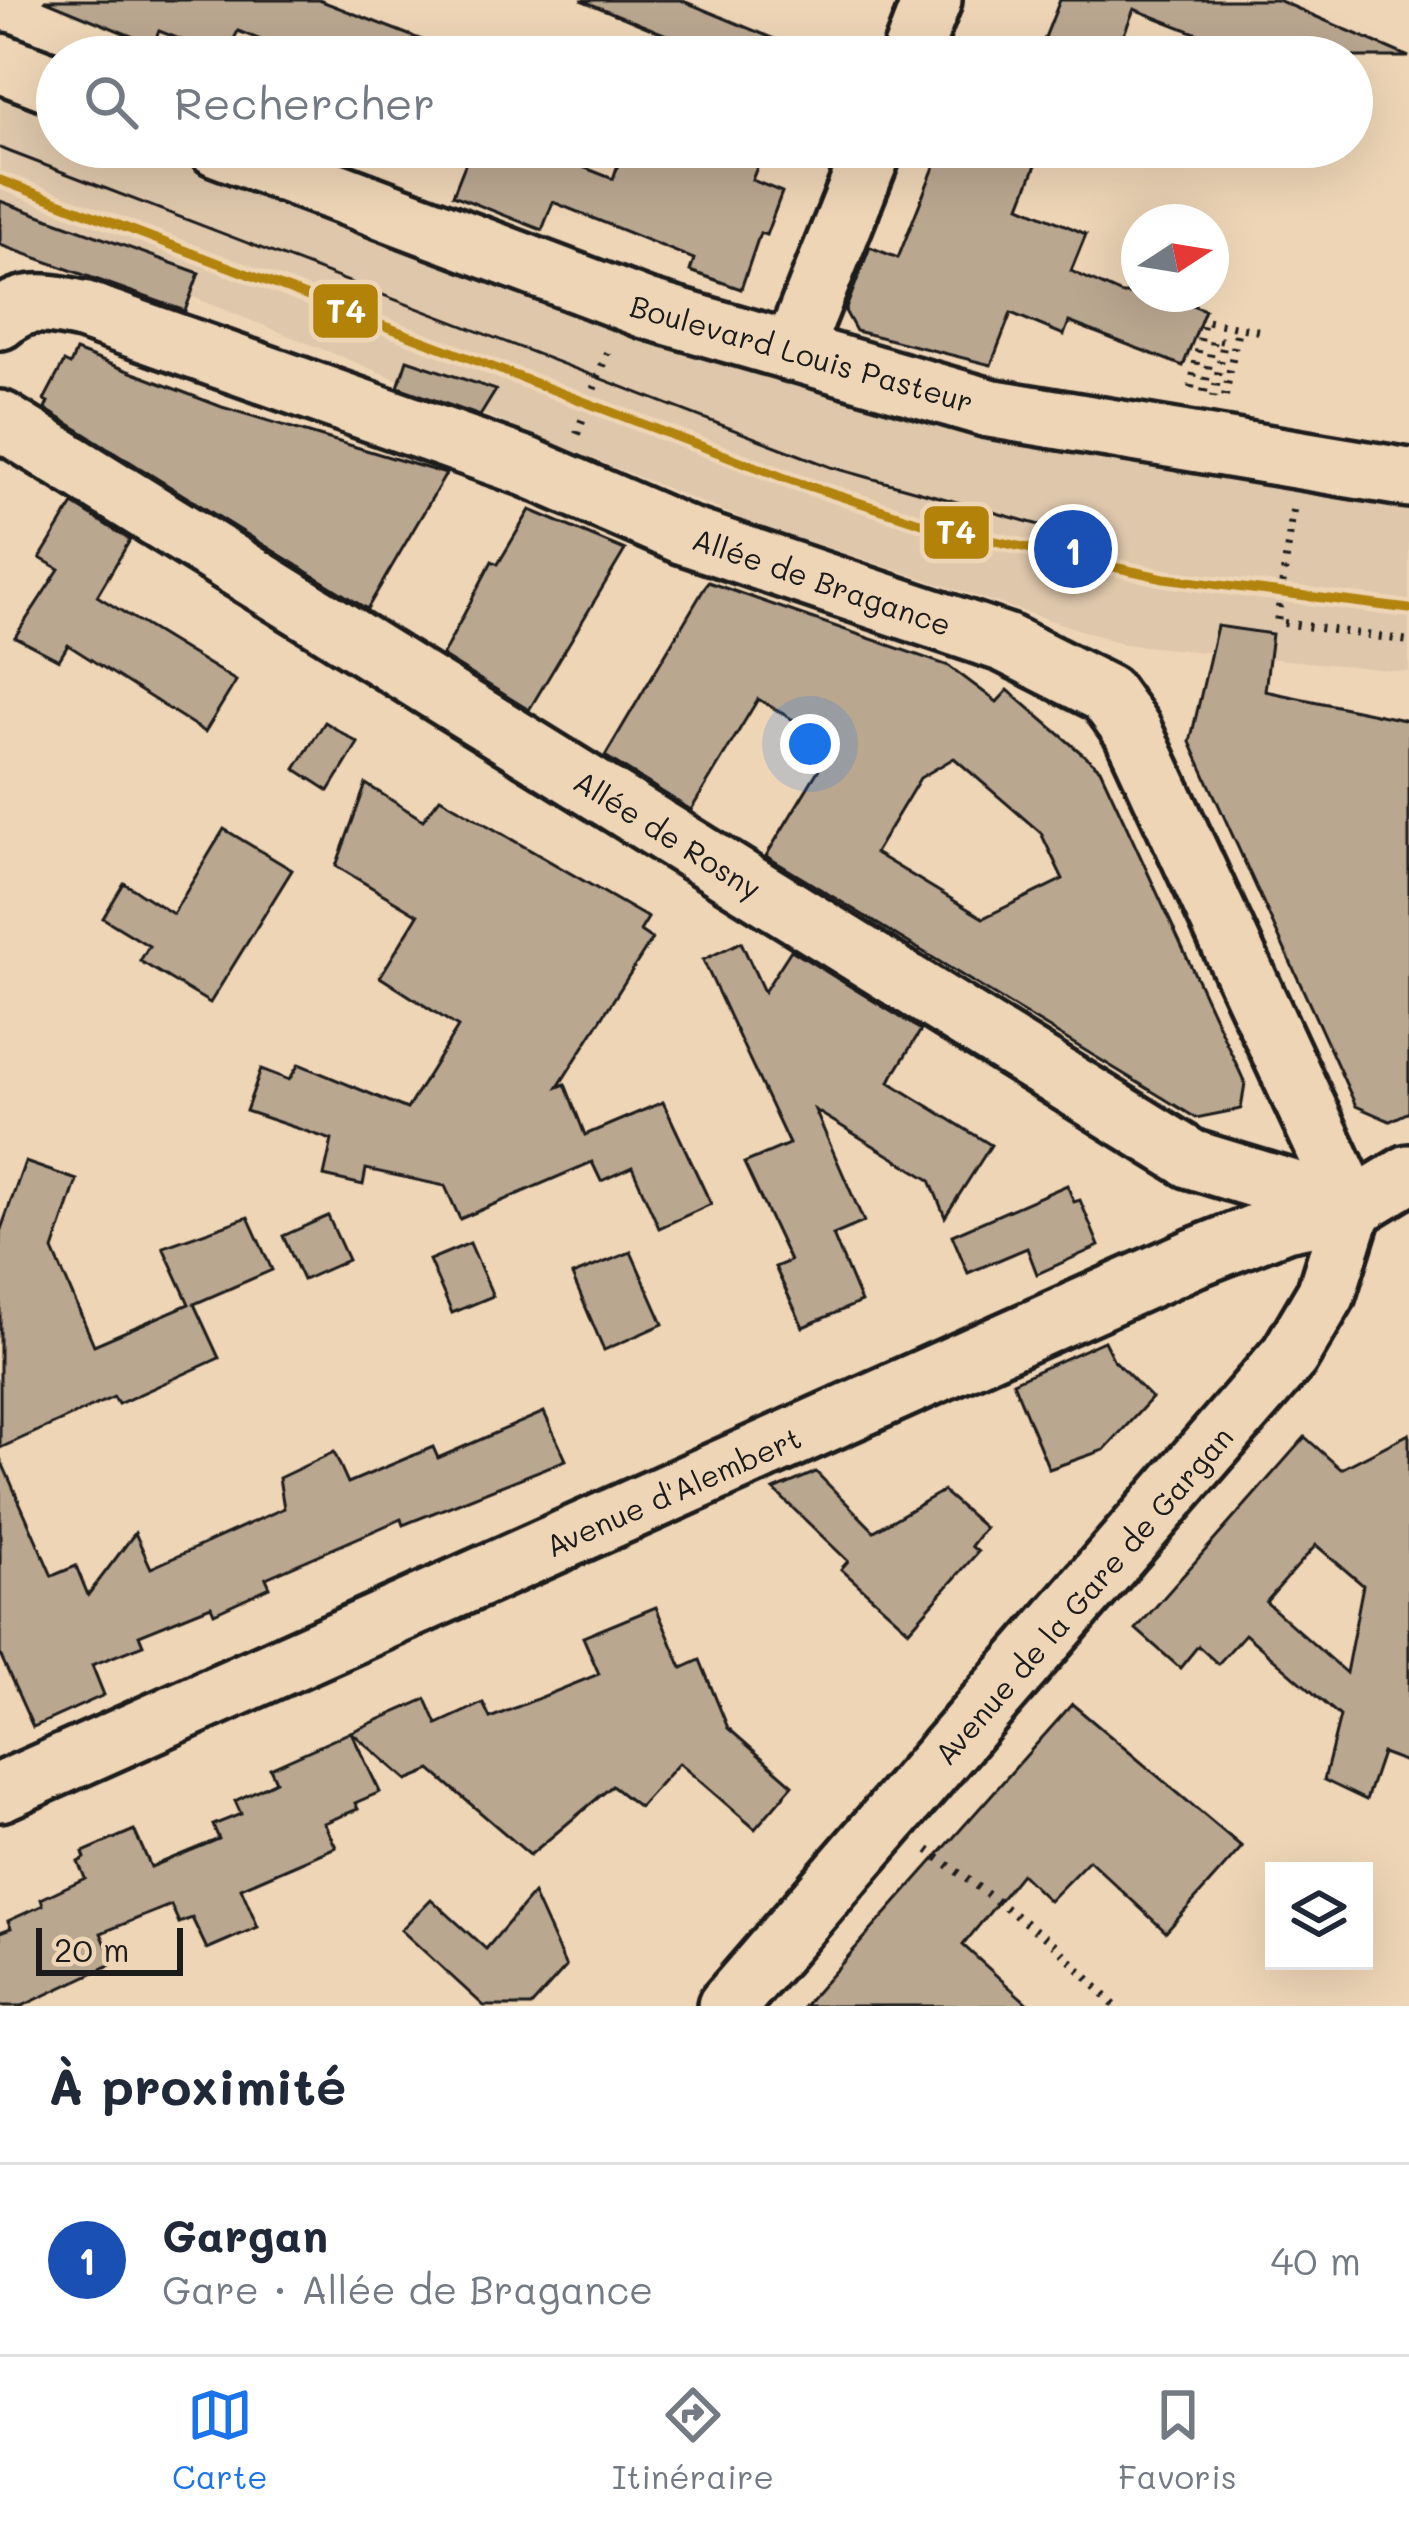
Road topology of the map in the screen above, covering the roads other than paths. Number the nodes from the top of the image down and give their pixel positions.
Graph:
1 (932, 0) edge
2 (918, 36) edge
3 (0, 63) edge
4 (36, 77) edge
5 (272, 168) edge
6 (866, 168) edge
7 (0, 320) edge
8 (792, 352) junction
9 (0, 420) edge
10 (1409, 478) edge
11 (1409, 1174) edge
12 (1354, 1208) junction
13 (0, 1792) edge
14 (728, 2006) edge

1 - 2 street
3 - 4 street
5 - 8 street, Boulevard Louis Pasteur
6 - 8 street
7 - 12 street, Allée de Bragance
8 - 10 street, Boulevard Louis Pasteur
9 - 12 street, Allée de Rosny
11 - 12 street
12 - 13 street, Avenue d'Alembert
12 - 14 street, Avenue de la Gare de Gargan

